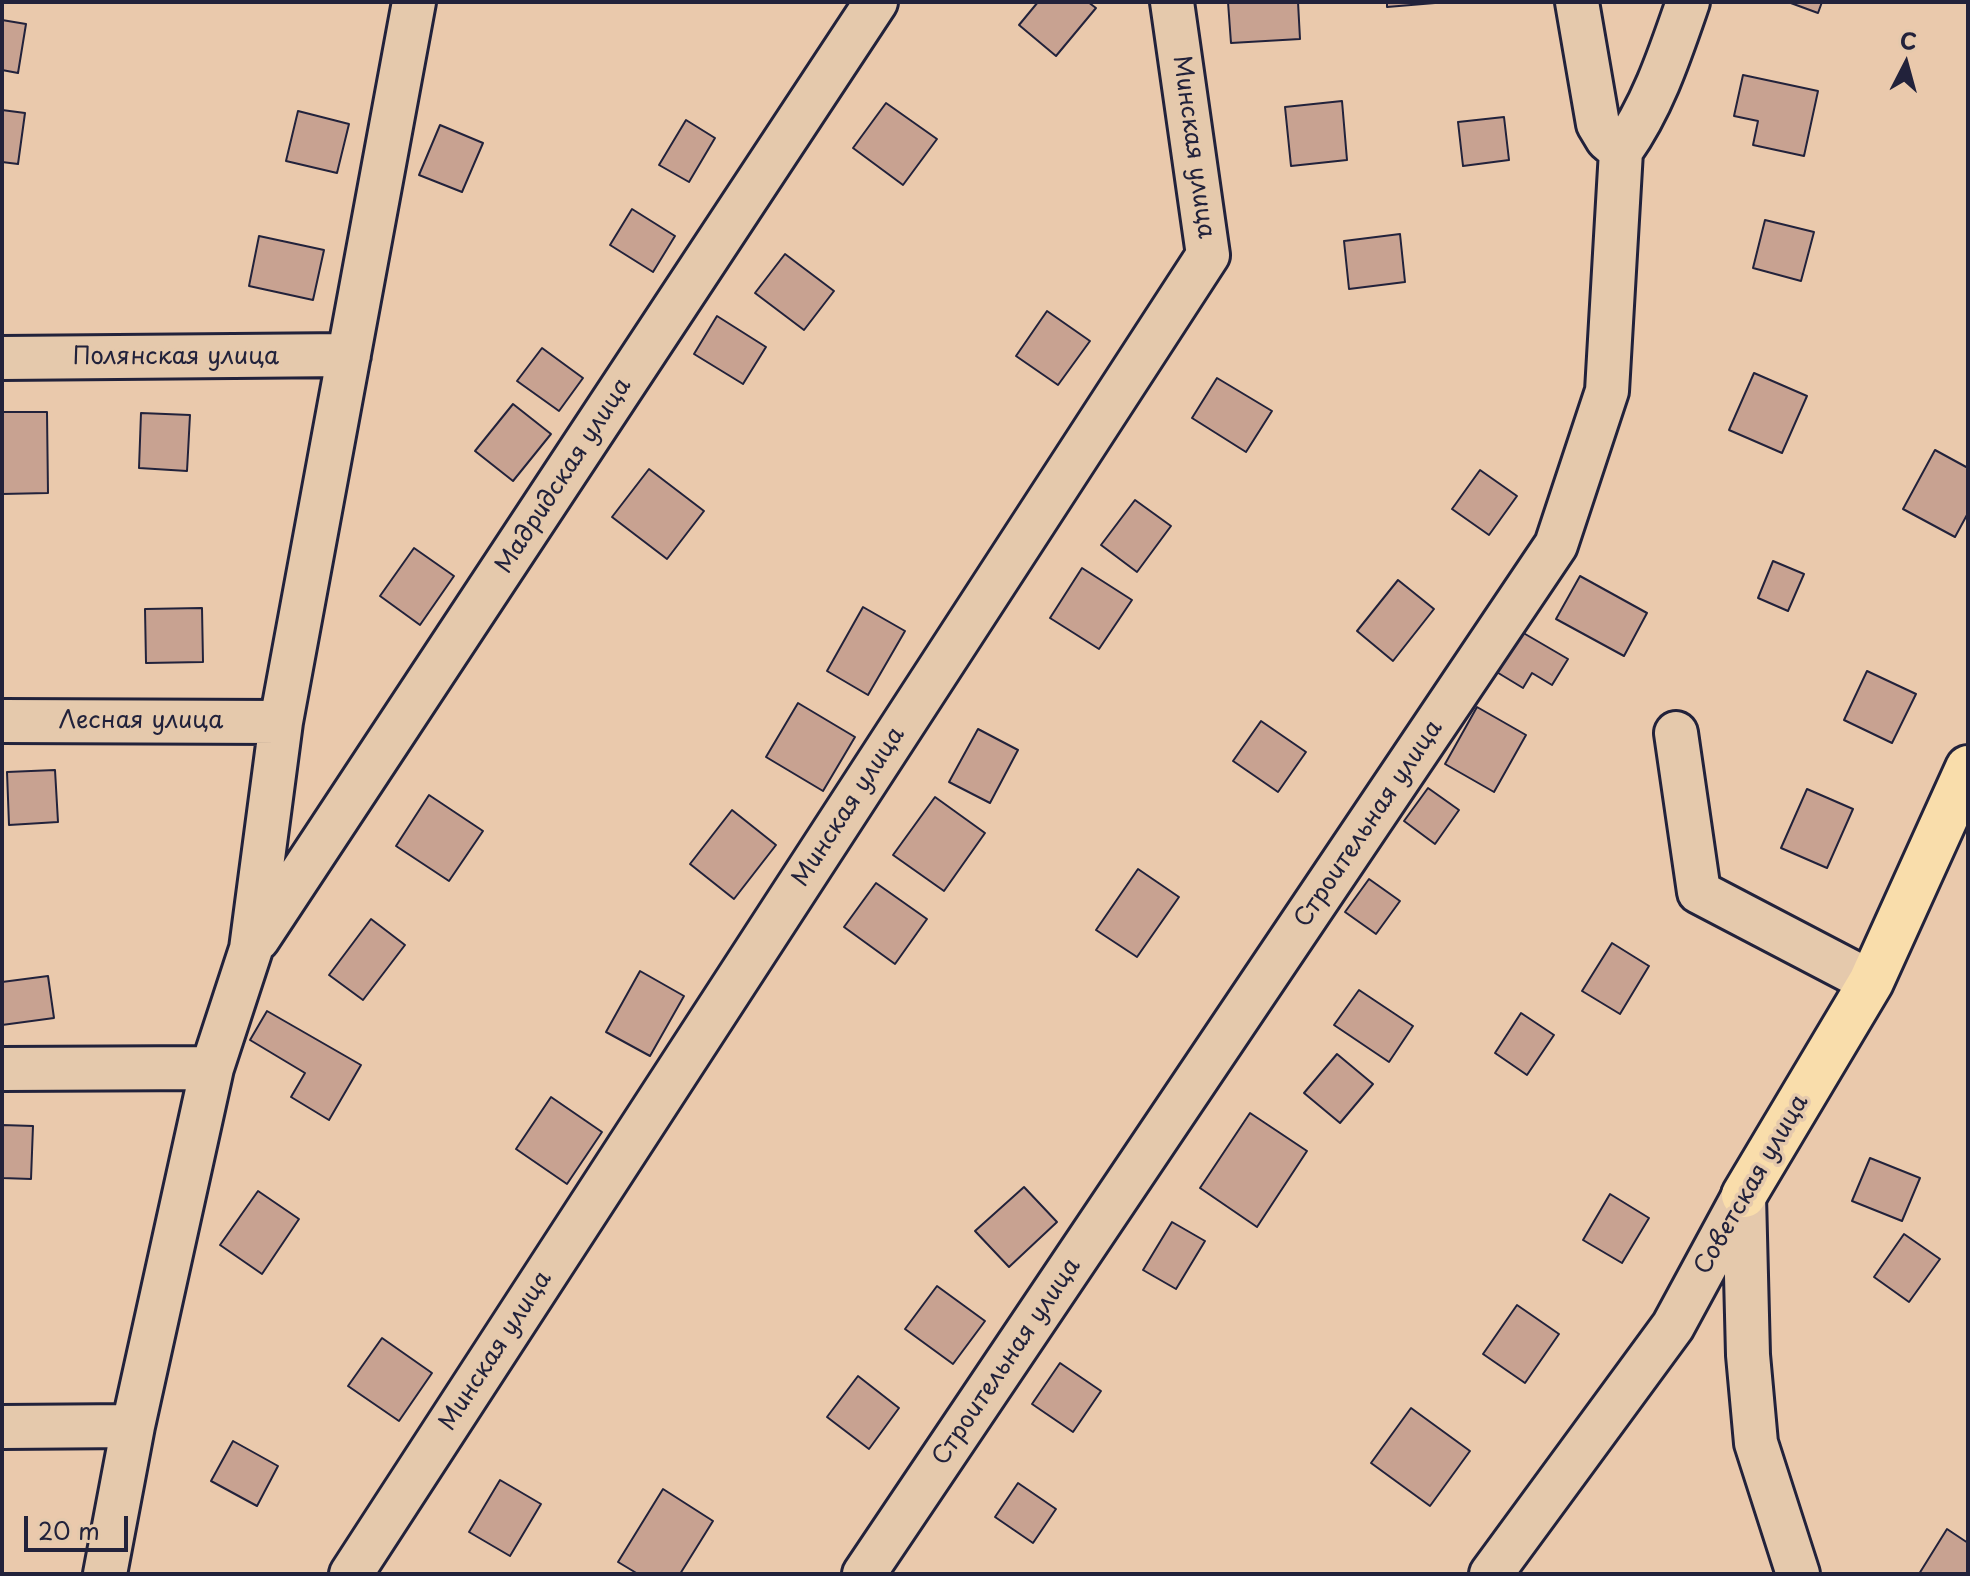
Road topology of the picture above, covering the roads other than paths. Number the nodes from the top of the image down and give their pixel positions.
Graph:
1 (414, 2) edge
2 (876, 2) edge
3 (1172, 2) edge
4 (1577, 2) edge
5 (1688, 2) edge
6 (1621, 151) junction
7 (349, 355) junction
8 (2, 358) edge
9 (2, 721) edge
10 (281, 722) junction
11 (1676, 733) dead end
12 (1968, 768) edge
13 (251, 949) junction
14 (1871, 982) junction
15 (212, 1068) junction
16 (2, 1069) edge
17 (1744, 1195) junction
18 (133, 1426) junction
19 (2, 1427) edge
20 (105, 1574) edge
21 (351, 1574) edge
22 (864, 1574) edge
23 (1491, 1574) edge
24 (1798, 1574) edge

1 - 7 street
2 - 13 street, Мадридская улица
3 - 21 street, Минская улица
4 - 6 street
5 - 6 street, Строительная улица
6 - 22 street, Строительная улица
7 - 8 street, Полянская улица
7 - 10 street
9 - 10 street, Лесная улица
10 - 13 street
11 - 14 street
12 - 14 main road, Советская улица
13 - 15 street
14 - 17 main road, Советская улица
15 - 16 street
15 - 18 street
17 - 23 street, Советская улица
17 - 24 street
18 - 19 street
18 - 20 street

